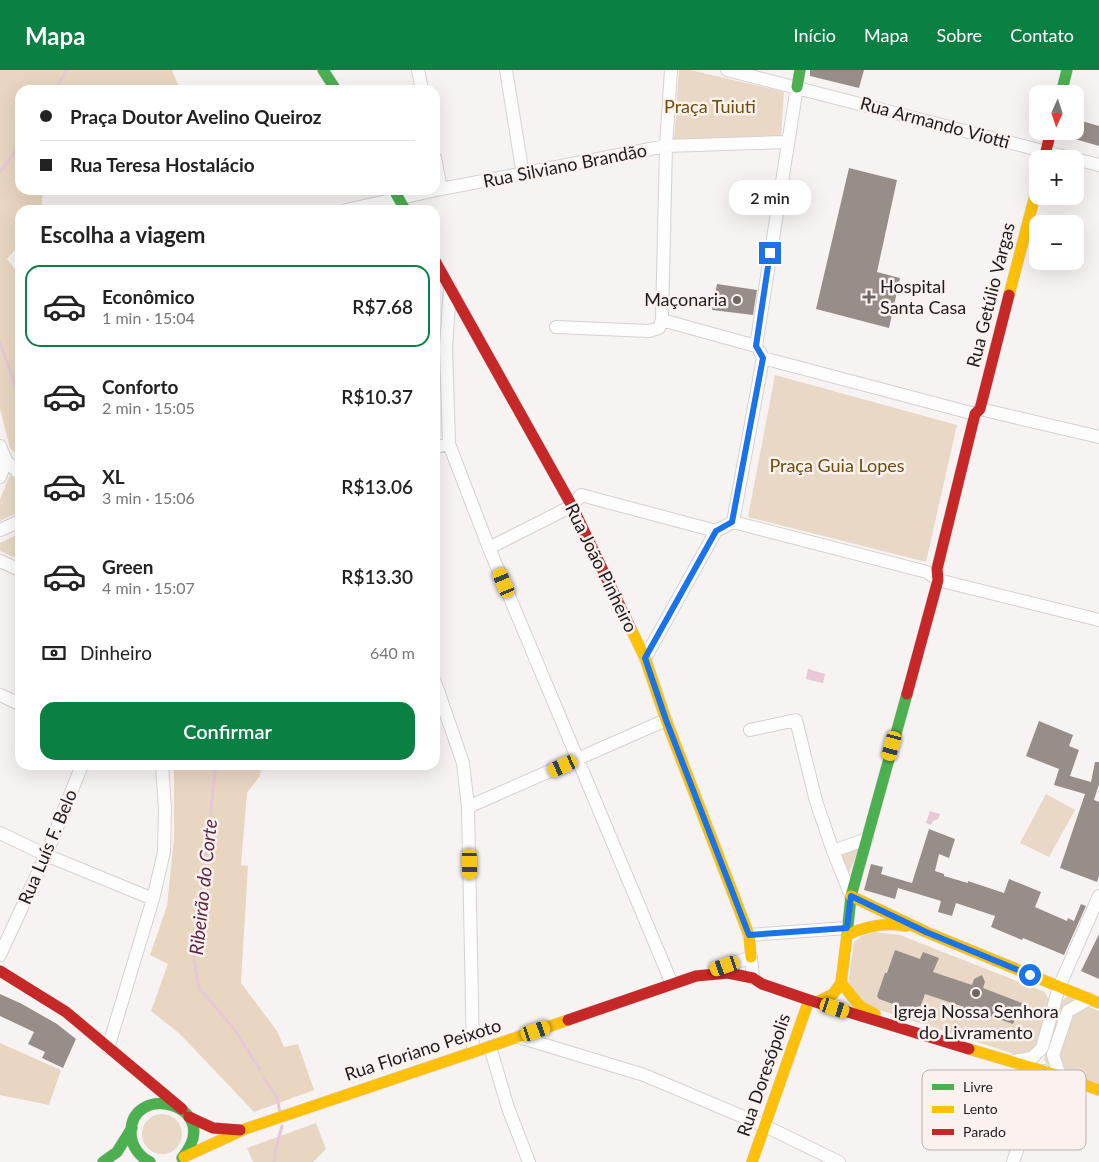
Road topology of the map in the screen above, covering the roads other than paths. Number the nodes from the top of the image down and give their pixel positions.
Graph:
1 (323, 70) edge
2 (418, 70) edge
3 (506, 70) edge
4 (671, 70) edge
5 (726, 70) edge
6 (800, 70) edge
7 (1067, 70) edge
8 (333, 85) edge
9 (421, 85) edge
10 (1063, 85) edge
11 (797, 87) junction
12 (787, 142) junction
13 (666, 146) junction
14 (1029, 151) edge
15 (1084, 161) edge
16 (1099, 165) edge
17 (523, 175) junction
18 (440, 184) edge
19 (441, 189) joint
20 (393, 195) edge
21 (362, 205) edge
22 (1032, 205) edge
23 (440, 270) edge
24 (450, 287) junction
25 (662, 320) junction
26 (556, 327) dead end
27 (756, 346) junction
28 (763, 358) junction
29 (978, 411) junction
30 (1099, 437) edge
31 (449, 444) junction
32 (0, 446) edge
33 (440, 446) edge
34 (6, 461) junction
35 (15, 469) edge
36 (0, 477) edge
37 (572, 506) junction
38 (732, 522) junction
39 (15, 523) edge
40 (0, 530) edge
41 (716, 531) junction
42 (489, 548) junction
43 (0, 561) edge
44 (15, 568) edge
45 (934, 574) junction
46 (1099, 620) edge
47 (645, 658) junction
48 (0, 695) edge
49 (440, 696) edge
50 (15, 702) edge
51 (666, 720) junction
52 (750, 730) dead end
53 (579, 759) junction
54 (80, 770) edge
55 (162, 770) edge
56 (468, 807) junction
57 (0, 833) edge
58 (867, 839) junction
59 (833, 851) junction
60 (46, 855) junction
61 (851, 896) junction
62 (1099, 896) edge
63 (153, 899) junction
64 (847, 932) junction
65 (926, 932) junction
66 (749, 935) junction
67 (0, 955) edge
68 (746, 959) junction
69 (0, 971) edge
70 (696, 976) junction
71 (747, 976) junction
72 (841, 983) junction
73 (672, 984) junction
74 (1059, 987) junction
75 (813, 1001) junction
76 (1094, 1001) edge
77 (906, 1031) junction
78 (519, 1037) junction
79 (490, 1047) junction
80 (108, 1048) junction
81 (473, 1052) junction
82 (1012, 1061) junction
83 (133, 1069) junction
84 (1041, 1070) edge
85 (1059, 1070) edge
86 (1086, 1084) edge
87 (1099, 1090) edge
88 (185, 1113) junction
89 (134, 1123) junction
90 (765, 1126) junction
91 (243, 1130) junction
92 (1017, 1150) edge
93 (180, 1159) edge
94 (144, 1160) edge
95 (103, 1162) edge
96 (529, 1162) edge
97 (752, 1162) edge
98 (839, 1162) edge
99 (1013, 1162) edge

1 - 8 main road
2 - 9 street
3 - 17 street
4 - 13 street
5 - 11 street
6 - 11 main road
7 - 10 main road
11 - 12 street
11 - 14 street, Rua Armando Viotti
12 - 13 street, Rua Silviano Brandão
12 - 27 street
13 - 17 street, Rua Silviano Brandão
13 - 25 street
15 - 16 street, Rua Armando Viotti
17 - 19 street, Rua Silviano Brandão
18 - 19 street
20 - 21 street, Rua Silviano Brandão
22 - 29 main road, Rua Getúlio Vargas
23 - 24 main road, Rua João Pinheiro
24 - 31 street
24 - 37 main road, Rua João Pinheiro
25 - 26 street
25 - 27 street
27 - 28 street
28 - 29 street
28 - 38 street
29 - 30 street
29 - 45 main road
31 - 33 street
31 - 42 street
32 - 34 street
34 - 35 street
34 - 36 street
37 - 41 street
37 - 42 street
37 - 47 main road, Rua João Pinheiro
38 - 41 street
38 - 45 street
39 - 40 street
41 - 47 street
42 - 53 street
43 - 44 street
45 - 46 street
45 - 58 main road
47 - 51 main road, Rua João Pinheiro
48 - 50 street
49 - 56 street
51 - 53 street
51 - 66 main road, Rua João Pinheiro
52 - 59 street
53 - 56 street
53 - 73 street
54 - 60 street, Rua Luís F. Belo
55 - 63 street
56 - 81 street
57 - 60 street
58 - 59 street
58 - 61 main road
59 - 61 street
60 - 63 street
60 - 67 street, Rua Luís F. Belo
61 - 64 main road
61 - 65 main road
62 - 74 street
63 - 80 street
64 - 65 main road
64 - 66 street
64 - 72 main road
65 - 74 main road
66 - 68 main road, Rua João Pinheiro
68 - 70 street
68 - 71 street, Rua João Pinheiro
69 - 80 main road
70 - 71 main road, Rua Floriano Peixoto
70 - 73 main road, Rua Floriano Peixoto
71 - 75 main road, Rua Floriano Peixoto
72 - 75 main road
72 - 77 main road
73 - 78 main road, Rua Floriano Peixoto
74 - 76 main road
74 - 82 street
75 - 77 main road, Rua Floriano Peixoto
75 - 90 main road, Rua Doresópolis
76 - 85 street
77 - 82 main road
78 - 79 main road, Rua Floriano Peixoto
78 - 90 street
79 - 81 main road, Rua Floriano Peixoto
79 - 96 street
80 - 83 main road
81 - 91 main road, Rua Floriano Peixoto
82 - 84 main road
83 - 88 main road
83 - 89 main road
86 - 87 main road
88 - 89 main road
88 - 91 main road, Rua Floriano Peixoto
88 - 93 main road
89 - 94 main road
89 - 95 main road
90 - 97 main road, Rua Doresópolis
90 - 98 street
91 - 93 main road, Rua Floriano Peixoto
92 - 99 street

